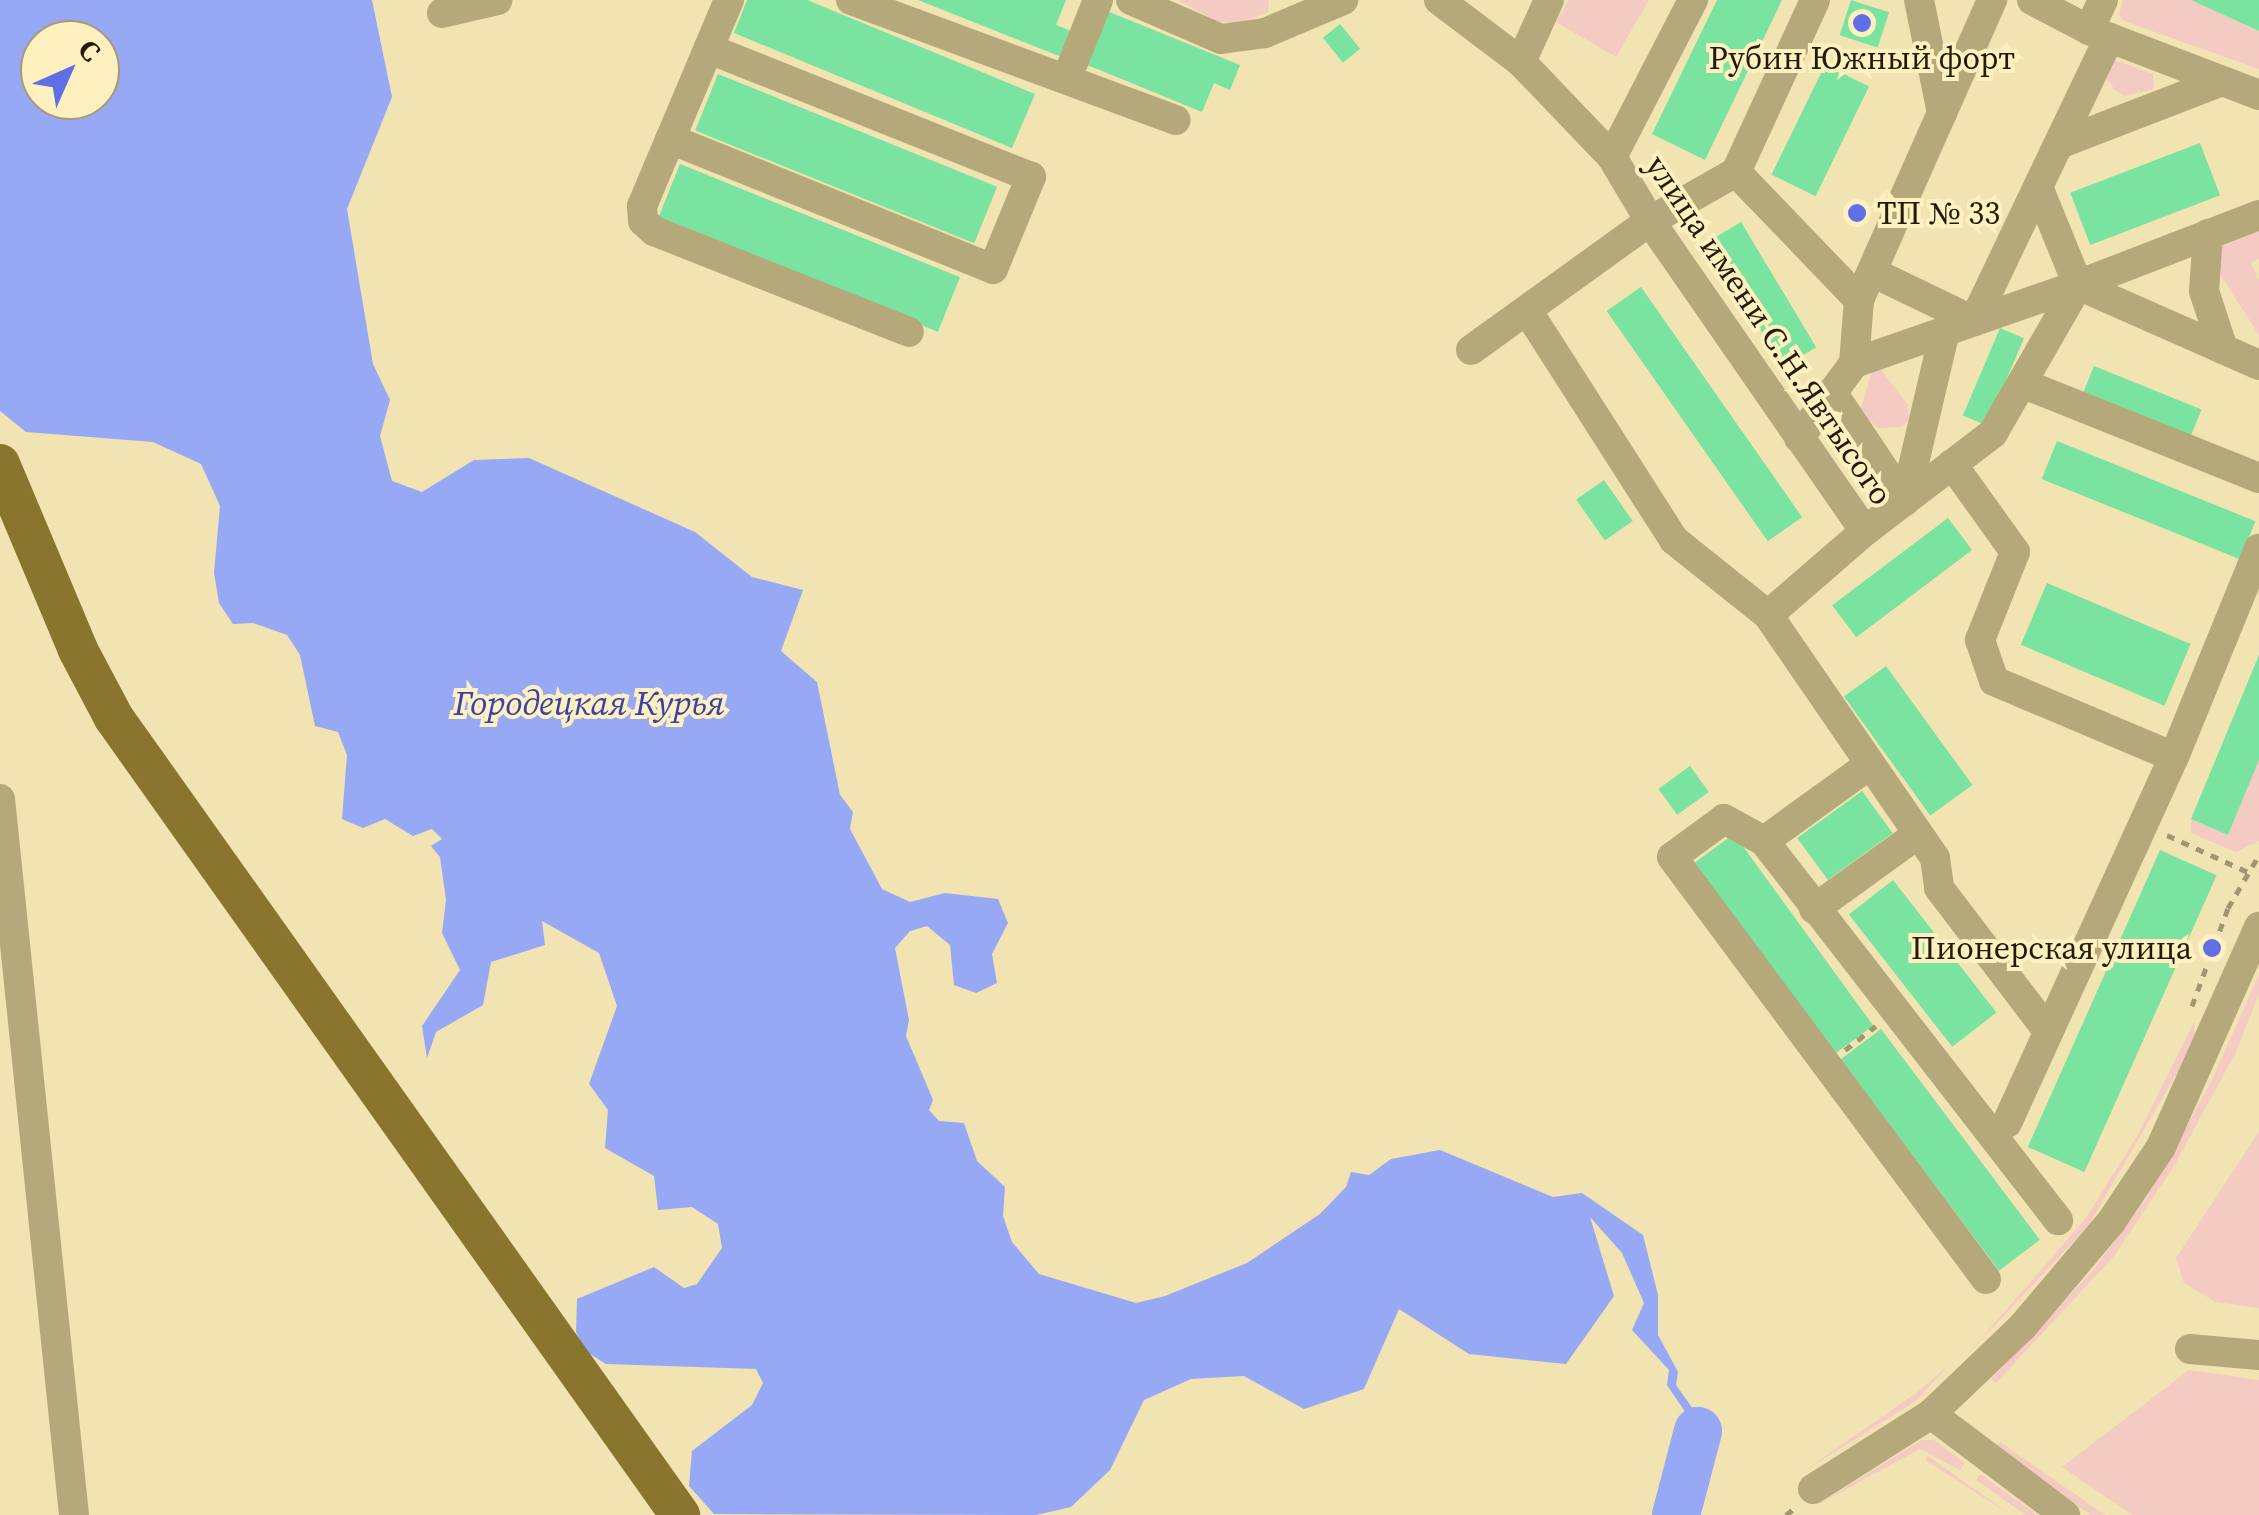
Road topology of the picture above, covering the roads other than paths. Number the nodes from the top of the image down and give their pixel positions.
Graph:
1 (498, 0) edge
2 (729, 0) edge
3 (851, 0) edge
4 (1098, 0) edge
5 (1131, 0) edge
6 (1343, 0) edge
7 (1438, 0) edge
8 (1549, 0) edge
9 (1694, 0) edge
10 (1815, 0) edge
11 (1918, 0) edge
12 (1992, 0) edge
13 (2032, 0) edge
14 (2103, 0) edge
15 (442, 13) dead end
16 (2099, 34) junction
17 (709, 48) junction
18 (1520, 62) junction
19 (1067, 78) junction
20 (2222, 81) junction
21 (2259, 95) edge
22 (1942, 113) junction
23 (1176, 120) dead end
24 (670, 139) junction
25 (2058, 144) junction
26 (1612, 156) junction
27 (1736, 172) junction
28 (2038, 187) junction
29 (2259, 215) edge
30 (1650, 221) junction
31 (2208, 234) junction
32 (1872, 272) junction
33 (2078, 285) junction
34 (1859, 300) junction
35 (1527, 310) junction
36 (1974, 321) junction
37 (1944, 331) junction
38 (909, 332) dead end
39 (2223, 349) junction
40 (1471, 350) dead end
41 (1854, 363) junction
42 (2259, 364) edge
43 (2024, 384) junction
44 (1832, 392) junction
45 (1799, 438) junction
46 (0, 464) edge
47 (1952, 464) junction
48 (2259, 478) edge
49 (1904, 500) junction
50 (1865, 531) junction
51 (2259, 549) edge
52 (1768, 615) junction
53 (2174, 757) junction
54 (1869, 765) junction
55 (0, 799) edge
56 (1918, 834) junction
57 (1764, 840) junction
58 (1814, 908) junction
59 (2259, 927) edge
60 (2046, 1030) junction
61 (2007, 1123) dead end
62 (2058, 1220) dead end
63 (1986, 1279) dead end
64 (2190, 1349) dead end
65 (2259, 1355) edge
66 (1930, 1414) junction
67 (1804, 1492) road end
68 (74, 1515) edge
69 (680, 1515) edge
70 (2065, 1515) edge

1 - 15 street
2 - 17 street
3 - 19 street
4 - 19 street
5 - 6 street
7 - 18 street, улица имени С.Н.Явтысого
8 - 18 street
9 - 26 street
10 - 27 street
11 - 22 street
12 - 22 street
13 - 16 street
14 - 16 street
16 - 20 street
16 - 25 street
17 - 24 street
17 - 24 street
18 - 26 street, улица имени С.Н.Явтысого
19 - 23 street
20 - 21 street
20 - 25 street
22 - 32 street
24 - 38 street
25 - 28 street
26 - 30 street, улица имени С.Н.Явтысого
27 - 30 street
27 - 34 street
28 - 33 street
28 - 36 street
29 - 31 street
30 - 35 street
30 - 45 street, улица имени С.Н.Явтысого
31 - 33 street
31 - 39 street
32 - 34 street
32 - 36 street
33 - 36 street
33 - 39 street
33 - 43 street
34 - 41 street
35 - 40 street
35 - 52 street
36 - 37 street
37 - 41 street
37 - 49 street
39 - 42 street
41 - 44 street
43 - 47 street
43 - 48 street
44 - 45 street
44 - 49 street
45 - 50 street, улица имени С.Н.Явтысого
46 - 69 main road
47 - 49 street
47 - 53 street
49 - 50 street
50 - 52 street, улица имени С.Н.Явтысого
51 - 53 street
52 - 54 street
53 - 60 street
54 - 56 street
54 - 57 street
55 - 68 street
56 - 58 street
56 - 60 street
57 - 58 street
57 - 63 street
58 - 62 street
59 - 66 street
60 - 61 street
64 - 65 street
66 - 67 street
66 - 70 street

